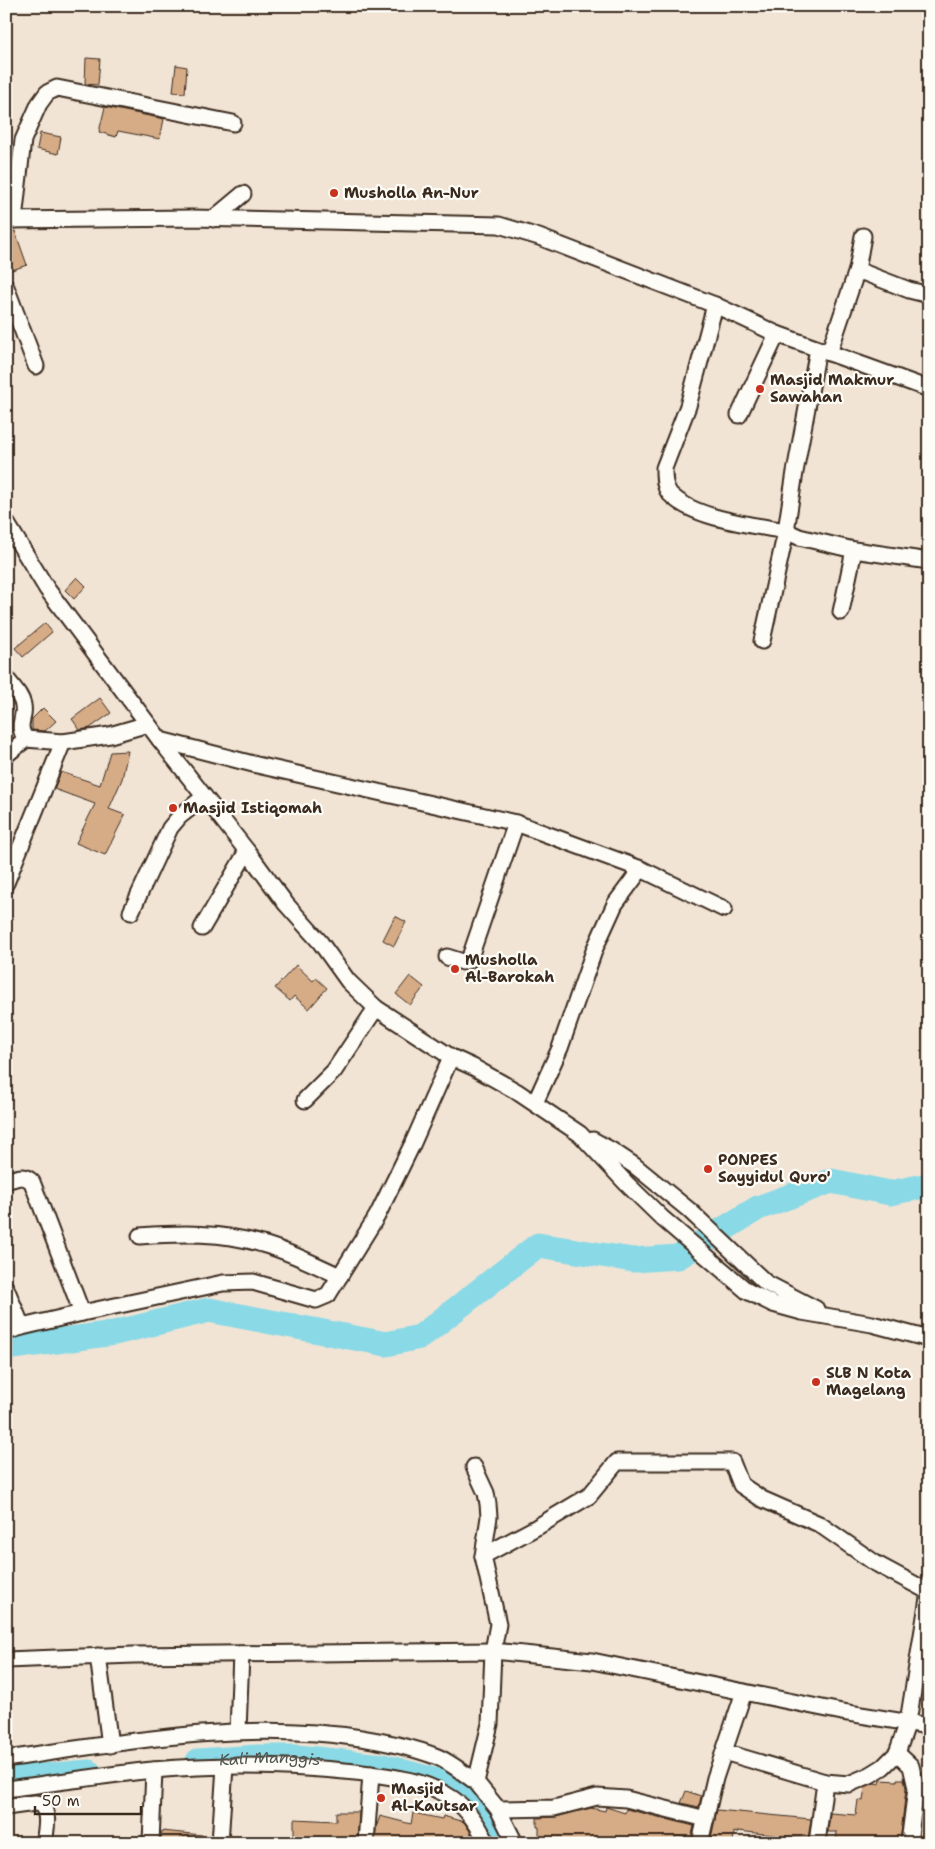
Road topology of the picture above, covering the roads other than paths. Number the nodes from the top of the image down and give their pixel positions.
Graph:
1 (233, 122) dead end
2 (243, 194) dead end
3 (213, 219) junction
4 (10, 220) edge
5 (863, 236) dead end
6 (857, 270) junction
7 (6, 287) edge
8 (929, 295) edge
9 (715, 305) junction
10 (778, 334) junction
11 (824, 351) junction
12 (36, 366) dead end
13 (929, 389) edge
14 (739, 414) dead end
15 (6, 522) edge
16 (786, 531) junction
17 (854, 550) junction
18 (929, 561) edge
19 (841, 612) dead end
20 (762, 641) dead end
21 (6, 678) edge
22 (148, 724) junction
23 (26, 739) junction
24 (160, 740) junction
25 (62, 742) junction
26 (6, 755) edge
27 (204, 797) junction
28 (516, 823) junction
29 (247, 851) junction
30 (641, 868) junction
31 (6, 883) edge
32 (724, 909) dead end
33 (131, 912) dead end
34 (202, 928) dead end
35 (447, 957) dead end
36 (376, 1008) junction
37 (451, 1057) junction
38 (305, 1100) dead end
39 (535, 1102) junction
40 (580, 1134) junction
41 (6, 1181) edge
42 (140, 1236) dead end
43 (340, 1276) junction
44 (6, 1288) edge
45 (82, 1314) junction
46 (836, 1318) junction
47 (22, 1327) junction
48 (6, 1332) edge
49 (929, 1339) edge
50 (474, 1466) dead end
51 (483, 1556) junction
52 (929, 1592) edge
53 (493, 1651) junction
54 (241, 1654) junction
55 (98, 1656) junction
56 (6, 1660) edge
57 (744, 1692) junction
58 (908, 1722) junction
59 (929, 1726) edge
60 (238, 1731) junction
61 (110, 1745) junction
62 (724, 1752) junction
63 (897, 1753) junction
64 (6, 1759) edge
65 (225, 1766) junction
66 (154, 1770) junction
67 (371, 1774) junction
68 (476, 1782) junction
69 (825, 1782) junction
70 (6, 1789) edge
71 (6, 1807) edge
72 (498, 1809) junction
73 (706, 1819) junction
74 (44, 1843) edge
75 (151, 1843) edge
76 (220, 1843) edge
77 (366, 1843) edge
78 (487, 1843) edge
79 (515, 1843) edge
80 (700, 1843) edge
81 (817, 1843) edge
82 (909, 1843) edge

1 - 4 street
2 - 3 street
3 - 4 street
3 - 9 street
5 - 6 street
6 - 8 street
6 - 11 street
7 - 12 street
9 - 10 street
9 - 16 street
10 - 11 street
10 - 14 street
11 - 13 street
11 - 16 street
15 - 22 street
16 - 17 street
16 - 20 street
17 - 18 street
17 - 19 street
21 - 23 street
22 - 24 street
22 - 25 street
23 - 25 street
23 - 26 street
24 - 27 street
24 - 28 street
25 - 31 street
27 - 29 street
27 - 33 street
28 - 30 street
28 - 35 street
29 - 34 street
29 - 36 street
30 - 32 street
30 - 39 street
36 - 37 street
36 - 38 street
37 - 39 street
37 - 43 street
39 - 40 street
40 - 46 street
40 - 46 street
41 - 45 street
42 - 43 street
43 - 45 street
44 - 47 street
45 - 47 street
46 - 49 street
47 - 48 street
50 - 51 street
51 - 52 street
51 - 53 street
52 - 58 street
53 - 54 street
53 - 57 street
53 - 68 street
54 - 55 street
54 - 60 street
55 - 56 street
55 - 61 street
57 - 58 street
57 - 62 street
58 - 59 street
58 - 63 street
60 - 61 street
60 - 68 street
61 - 64 street
62 - 69 street
62 - 73 street
63 - 69 street
63 - 82 street
65 - 66 street
65 - 67 street
65 - 76 street
66 - 70 street
66 - 75 street
67 - 77 street
67 - 78 street
68 - 72 street
69 - 81 street
71 - 74 street
72 - 73 street
72 - 79 street
73 - 80 street

